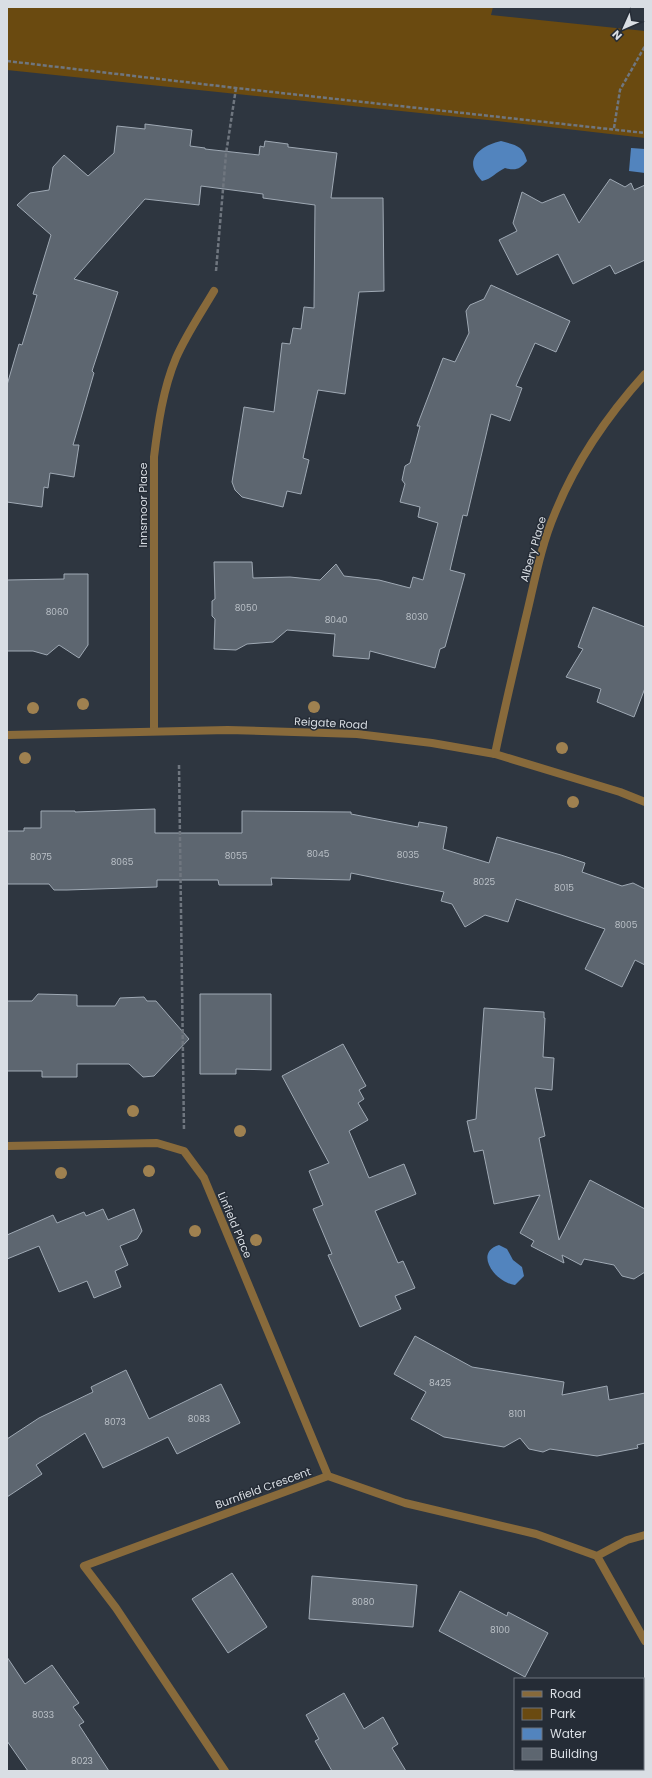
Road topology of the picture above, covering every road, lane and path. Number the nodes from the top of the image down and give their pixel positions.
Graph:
1 (645, 46) edge
2 (7, 61) edge
3 (236, 88) junction
4 (614, 128) junction
5 (645, 133) edge
6 (214, 291) joint
7 (645, 374) edge
8 (154, 731) junction
9 (7, 735) edge
10 (495, 754) junction
11 (179, 765) dead end
12 (645, 802) edge
13 (7, 1146) edge
14 (184, 1151) junction
15 (328, 1476) junction
16 (645, 1535) edge
17 (596, 1556) junction
18 (645, 1641) edge
19 (225, 1771) edge

1 - 4 path
2 - 3 path
3 - 4 path
3 - 6 path
4 - 5 path
6 - 8 street, Innsmoor Place
7 - 10 street, Albery Place
8 - 9 street, Reigate Road
8 - 10 street, Reigate Road
10 - 12 street, Reigate Road
11 - 14 path
13 - 14 street
14 - 15 street, Linfield Place
15 - 17 street, Burnfield Crescent
15 - 19 street, Burnfield Crescent
16 - 17 street
17 - 18 street

